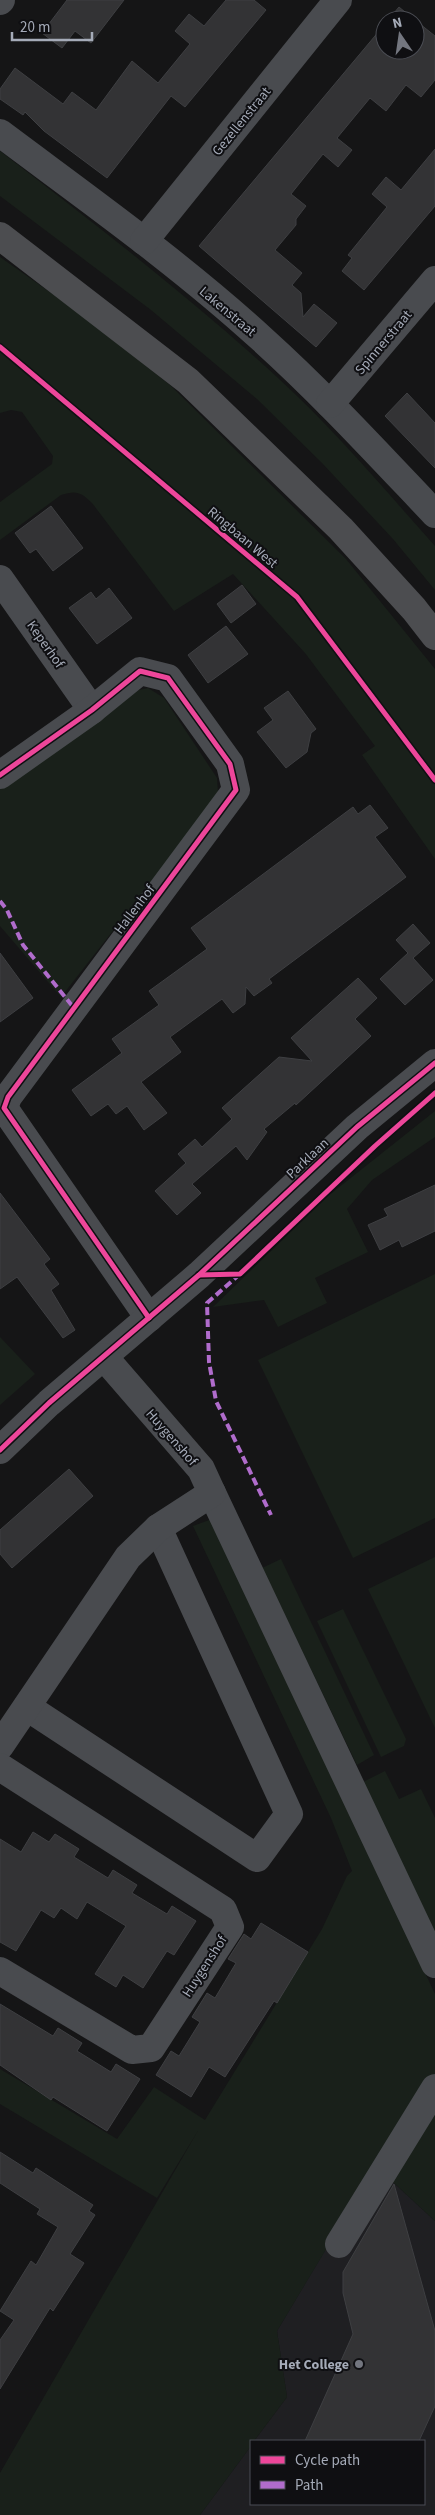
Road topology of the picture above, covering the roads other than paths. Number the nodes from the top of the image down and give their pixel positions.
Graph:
1 (338, 0) edge
2 (0, 132) edge
3 (0, 236) edge
4 (144, 242) junction
5 (435, 280) edge
6 (330, 404) junction
7 (435, 514) edge
8 (0, 579) edge
9 (435, 636) edge
10 (92, 710) junction
11 (0, 775) edge
12 (435, 1063) edge
13 (2, 1108) edge
14 (149, 1318) junction
15 (104, 1357) junction
16 (0, 1450) edge
17 (212, 1493) junction
18 (158, 1528) junction
19 (27, 1707) junction
20 (0, 1746) edge
21 (0, 1767) edge
22 (435, 1964) edge
23 (0, 1971) edge
24 (435, 2088) edge
25 (339, 2244) dead end

1 - 4 street, Gezellenstraat
2 - 4 street, Lakenstraat
3 - 9 main road
4 - 6 street, Lakenstraat
5 - 6 street, Spinnerstraat
6 - 7 street, Lakenstraat
8 - 10 street, Keperhof
10 - 11 street, Hallenhof
10 - 13 street, Hallenhof
12 - 14 street, Parklaan
13 - 14 street, Hallenhof
14 - 15 street, Parklaan
15 - 16 street, Parklaan
15 - 17 street, Huygenshof
17 - 18 street
17 - 22 street, Huygenshof
18 - 19 street
18 - 19 street
19 - 20 street
21 - 23 street, Huygenshof
24 - 25 street

